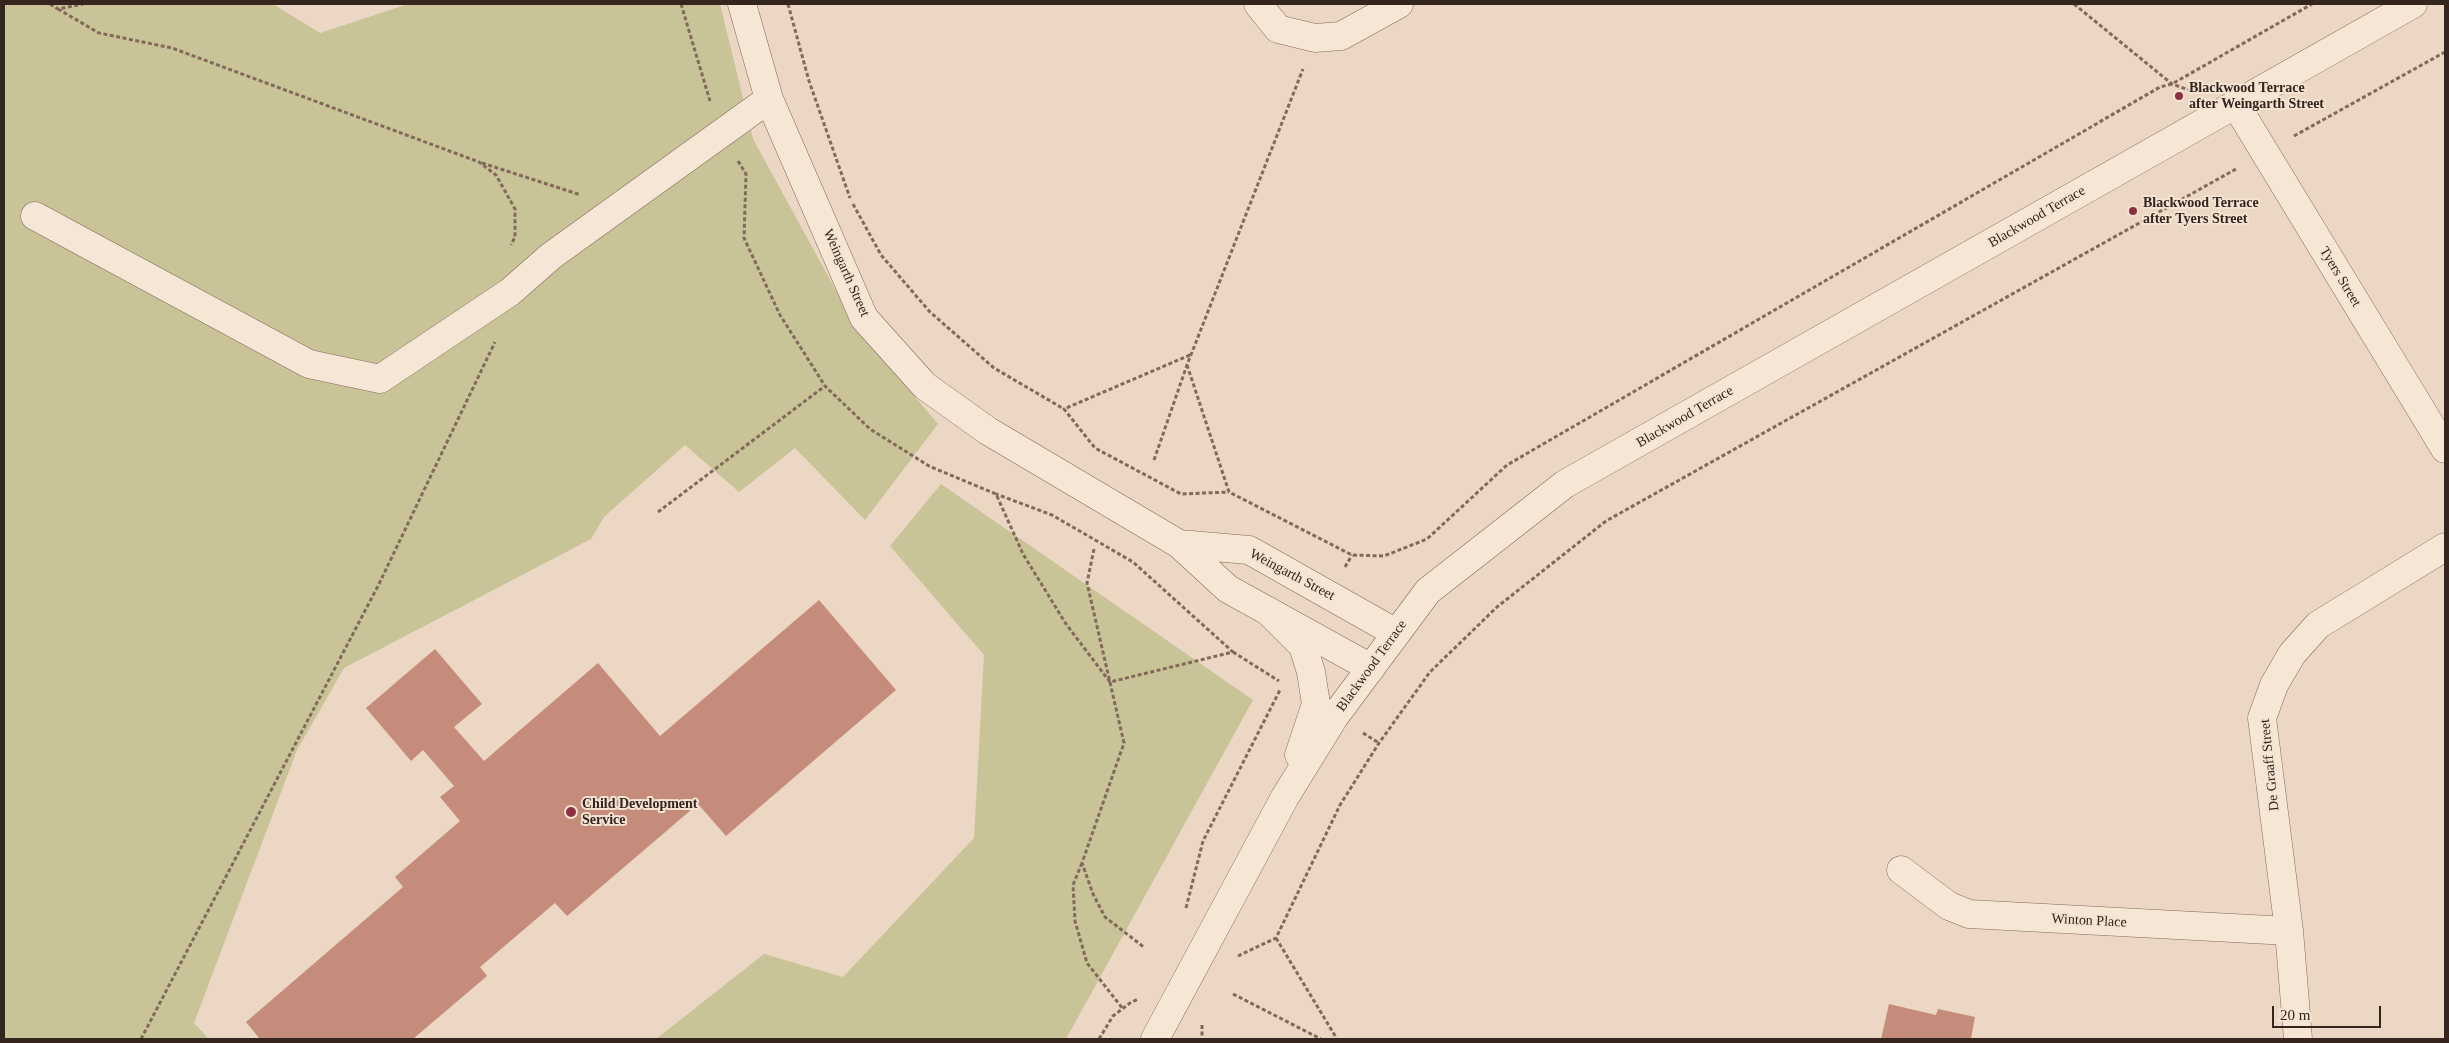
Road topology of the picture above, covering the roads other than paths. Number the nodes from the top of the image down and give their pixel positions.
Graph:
1 (742, 4) edge
2 (1258, 4) edge
3 (1398, 4) edge
4 (2413, 4) edge
5 (769, 99) junction
6 (2236, 105) junction
7 (35, 216) dead end
8 (2445, 450) edge
9 (1179, 544) junction
10 (2445, 548) edge
11 (1268, 611) junction
12 (1396, 633) junction
13 (1371, 668) junction
14 (1285, 797) junction
15 (1901, 870) dead end
16 (2289, 932) junction
17 (1155, 1039) edge
18 (2298, 1039) edge

1 - 5 street, Weingarth Street
2 - 3 street
4 - 6 street, Blackwood Terrace
5 - 7 street
5 - 9 street, Weingarth Street
6 - 8 street, Tyers Street
6 - 12 street, Blackwood Terrace
9 - 11 street, Weingarth Street
9 - 12 street, Weingarth Street
10 - 16 street, De Graaff Street
11 - 13 street, Weingarth Street
11 - 14 street
12 - 13 street, Blackwood Terrace
13 - 14 street, Blackwood Terrace
14 - 17 street, Blackwood Terrace
15 - 16 street, Winton Place
16 - 18 street, De Graaff Street

